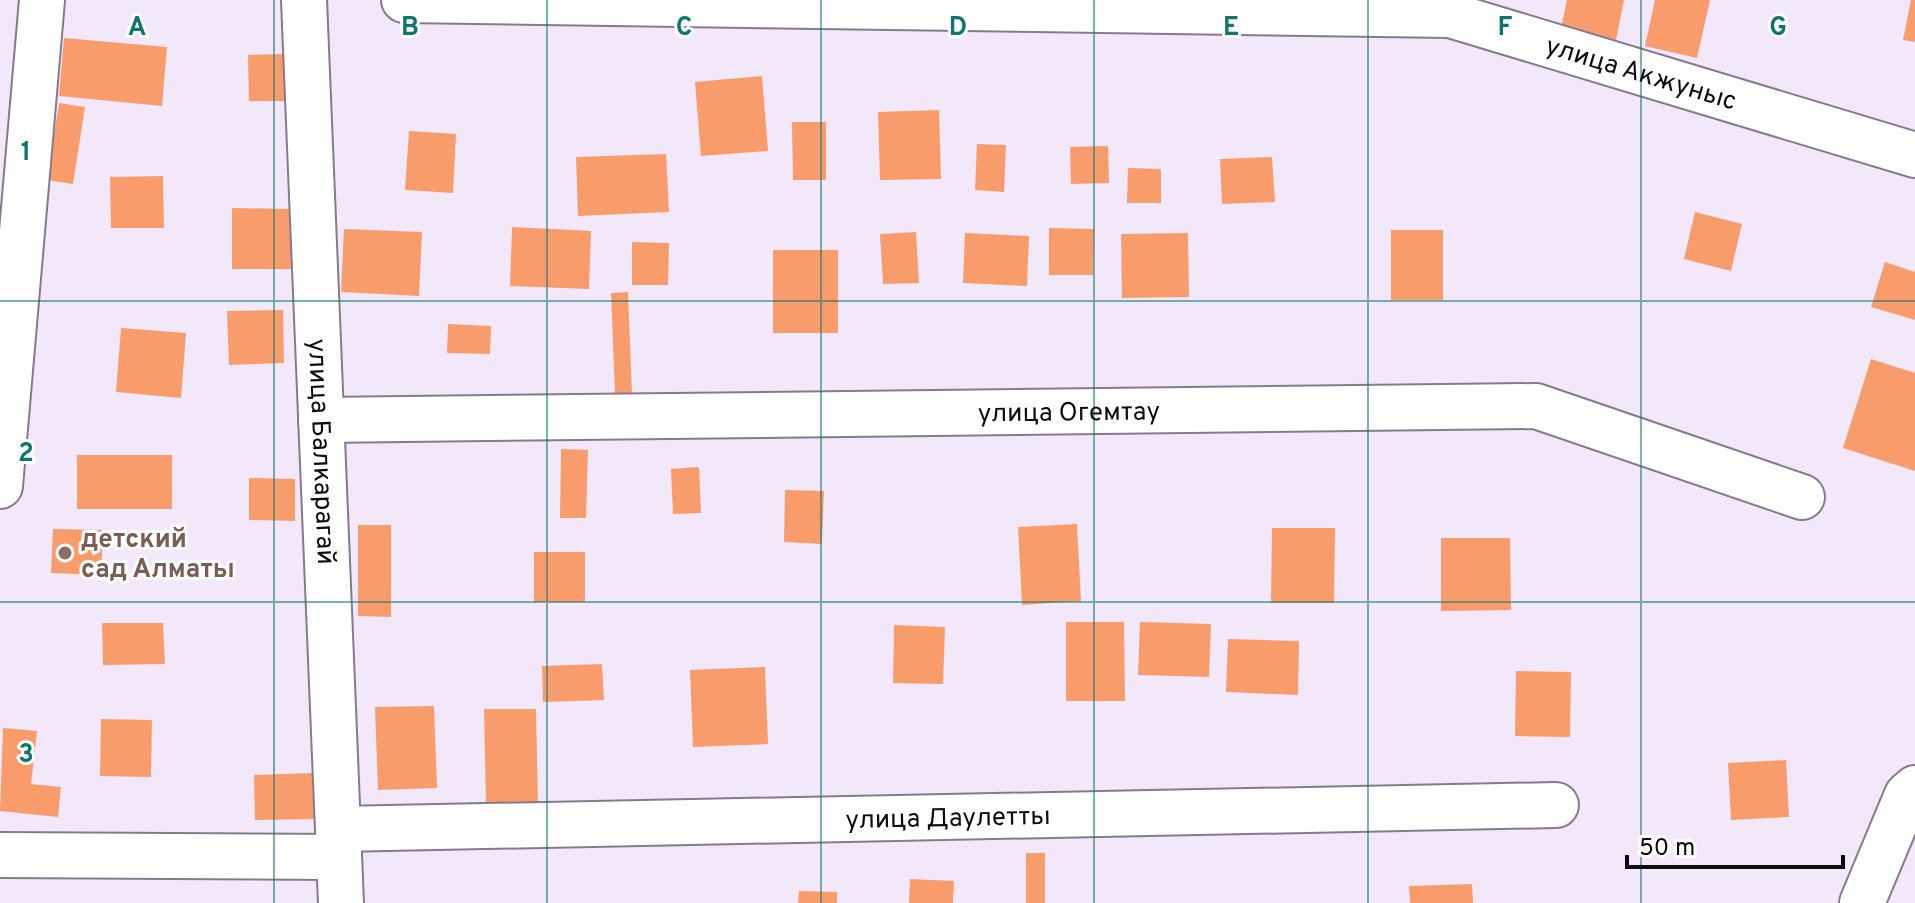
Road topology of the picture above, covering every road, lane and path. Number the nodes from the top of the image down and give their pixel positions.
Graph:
1 (42, 0) edge
2 (304, 0) edge
3 (404, 0) edge
4 (1915, 155) edge
5 (321, 420) junction
6 (0, 486) edge
7 (1802, 497) dead end
8 (1915, 788) edge
9 (1556, 805) dead end
10 (338, 843) junction
11 (0, 855) edge
12 (341, 903) edge
13 (1862, 903) edge

1 - 6 street
2 - 5 street, улица Балкарагай
3 - 4 street, улица Акжуныс
5 - 7 street, улица Огемтау
5 - 10 street, улица Балкарагай
8 - 13 street
9 - 10 street, улица Даулетты
10 - 11 street, улица Даулетты
10 - 12 street, улица Балкарагай

